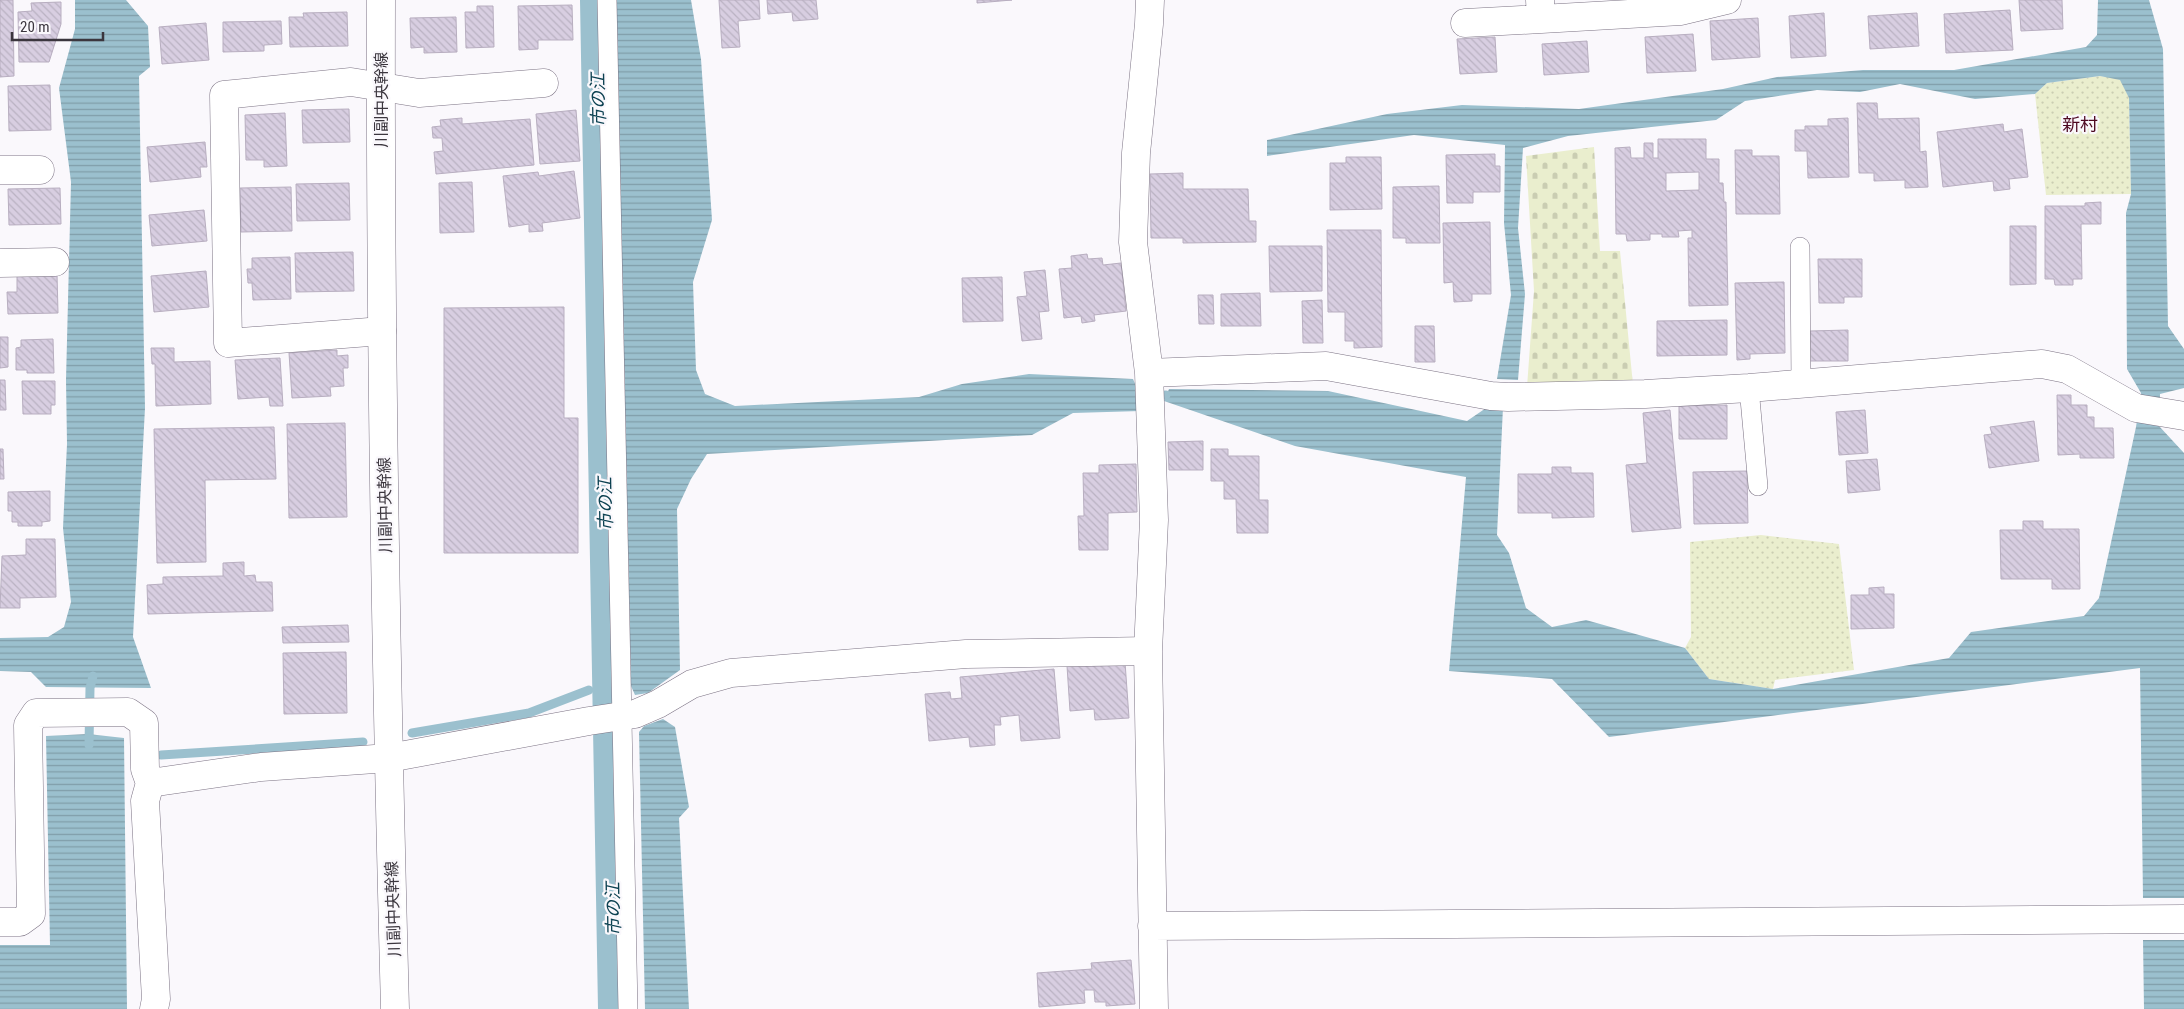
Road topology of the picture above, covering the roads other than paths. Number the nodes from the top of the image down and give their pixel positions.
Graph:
1 (381, 0) edge
2 (607, 0) edge
3 (1150, 0) edge
4 (1727, 0) edge
5 (1540, 9) edge
6 (1465, 23) dead end
7 (544, 83) dead end
8 (381, 87) junction
9 (0, 170) edge
10 (40, 170) dead end
11 (1800, 246) dead end
12 (55, 262) dead end
13 (0, 263) edge
14 (382, 331) junction
15 (1800, 385) junction
16 (1149, 386) junction
17 (1749, 388) junction
18 (2175, 414) edge
19 (1758, 486) dead end
20 (1148, 651) junction
21 (638, 712) junction
22 (389, 758) junction
23 (150, 783) junction
24 (2184, 920) edge
25 (0, 922) edge
26 (1152, 926) junction
27 (154, 1009) edge
28 (395, 1009) edge
29 (628, 1009) edge
30 (1154, 1009) edge

1 - 8 street, 川副中央幹線
2 - 21 lane
3 - 16 street
4 - 5 street
5 - 6 street
7 - 8 street
8 - 14 street, 川副中央幹線
8 - 14 street
9 - 10 street
11 - 15 lane
12 - 13 street
14 - 22 street, 川副中央幹線
15 - 17 street
15 - 18 street
16 - 17 street
16 - 20 street
17 - 19 lane
20 - 21 street
20 - 26 street
21 - 22 street
21 - 29 lane
22 - 23 street
22 - 28 street, 川副中央幹線
23 - 25 street
23 - 27 street
24 - 26 street
26 - 30 street

